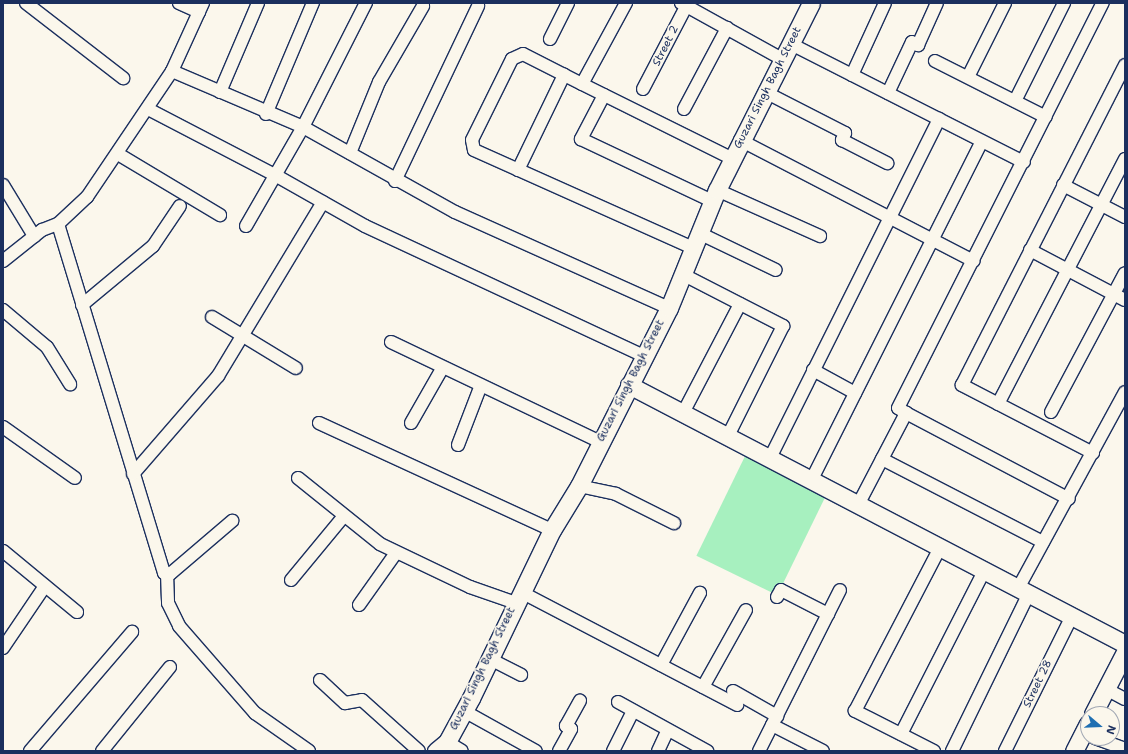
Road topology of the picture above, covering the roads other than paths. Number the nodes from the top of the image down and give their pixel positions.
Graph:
1 (26, 3) edge
2 (179, 3) edge
3 (258, 3) edge
4 (313, 3) edge
5 (366, 3) edge
6 (568, 3) edge
7 (626, 3) edge
8 (811, 3) edge
9 (885, 3) edge
10 (936, 3) edge
11 (1005, 3) edge
12 (1064, 3) edge
13 (1103, 3) edge
14 (685, 4) edge
15 (423, 6) dead end
16 (478, 6) dead end
17 (201, 8) edge
18 (727, 28) junction
19 (550, 40) dead end
20 (791, 44) junction
21 (782, 59) junction
22 (935, 61) dead end
23 (1125, 65) edge
24 (172, 71) junction
25 (564, 75) junction
26 (852, 75) junction
27 (968, 77) junction
28 (123, 78) dead end
29 (582, 84) junction
30 (643, 89) dead end
31 (220, 92) junction
32 (765, 92) junction
33 (888, 93) junction
34 (604, 95) junction
35 (1015, 101) junction
36 (148, 109) junction
37 (684, 109) dead end
38 (266, 114) junction
39 (1046, 117) junction
40 (939, 119) junction
41 (303, 127) junction
42 (740, 140) junction
43 (982, 141) junction
44 (350, 153) junction
45 (118, 154) junction
46 (731, 158) junction
47 (1125, 159) edge
48 (1024, 162) junction
49 (887, 163) dead end
50 (518, 170) junction
51 (275, 175) junction
52 (395, 181) junction
53 (3, 185) edge
54 (1063, 185) junction
55 (714, 196) junction
56 (323, 202) junction
57 (1101, 205) junction
58 (180, 206) dead end
59 (220, 215) dead end
60 (888, 216) junction
61 (1125, 217) edge
62 (58, 224) junction
63 (246, 226) dead end
64 (34, 236) junction
65 (820, 236) dead end
66 (933, 240) junction
67 (696, 241) junction
68 (1030, 250) junction
69 (973, 261) junction
70 (3, 262) edge
71 (776, 270) dead end
72 (1067, 270) junction
73 (1125, 273) edge
74 (682, 274) junction
75 (1114, 294) junction
76 (1125, 300) edge
77 (740, 304) junction
78 (82, 305) junction
79 (668, 308) junction
80 (3, 310) edge
81 (212, 317) dead end
82 (243, 336) junction
83 (392, 342) dead end
84 (644, 356) junction
85 (443, 367) junction
86 (296, 368) dead end
87 (813, 370) junction
88 (70, 384) dead end
89 (481, 385) junction
90 (629, 385) junction
91 (1125, 392) edge
92 (855, 393) junction
93 (998, 404) junction
94 (1051, 412) dead end
95 (683, 413) junction
96 (906, 413) junction
97 (319, 423) dead end
98 (411, 424) dead end
99 (3, 427) edge
100 (728, 436) junction
101 (601, 442) junction
102 (458, 445) dead end
103 (1093, 453) junction
104 (770, 458) junction
105 (882, 459) junction
106 (133, 474) junction
107 (75, 478) dead end
108 (298, 478) dead end
109 (812, 479) junction
110 (579, 486) junction
111 (1069, 499) junction
112 (859, 503) junction
113 (344, 516) junction
114 (232, 521) dead end
115 (674, 523) dead end
116 (552, 530) junction
117 (1043, 542) junction
118 (941, 546) junction
119 (3, 551) edge
120 (396, 553) junction
121 (985, 569) junction
122 (166, 573) junction
123 (292, 580) dead end
124 (45, 586) junction
125 (1025, 587) junction
126 (840, 590) dead end
127 (700, 593) dead end
128 (519, 597) junction
129 (777, 597) dead end
130 (359, 605) dead end
131 (746, 610) dead end
132 (77, 612) dead end
133 (828, 614) junction
134 (1072, 616) junction
135 (132, 632) dead end
136 (1125, 644) edge
137 (3, 648) edge
138 (1125, 652) edge
139 (490, 658) junction
140 (661, 665) junction
141 (170, 667) dead end
142 (521, 675) dead end
143 (320, 680) dead end
144 (704, 687) junction
145 (1106, 689) junction
146 (733, 691) dead end
147 (1125, 699) edge
148 (580, 701) dead end
149 (618, 702) dead end
150 (737, 705) dead end
151 (1097, 706) edge
152 (464, 710) junction
153 (633, 711) junction
154 (774, 720) junction
155 (668, 730) junction
156 (901, 734) junction
157 (441, 746) edge
158 (30, 751) edge
159 (102, 751) edge
160 (309, 751) edge
161 (419, 751) edge
162 (462, 751) edge
163 (536, 751) edge
164 (559, 751) edge
165 (613, 751) edge
166 (658, 751) edge
167 (707, 751) edge
168 (759, 751) edge
169 (823, 751) edge
170 (934, 751) edge
171 (952, 751) edge
172 (1005, 751) edge

1 - 28 street
2 - 17 street
3 - 31 street
4 - 38 street
5 - 41 street
6 - 19 street
7 - 29 street
8 - 20 street, Guzari Singh Bagh Street
9 - 26 street
10 - 33 street
11 - 27 street
12 - 35 street
13 - 39 street
14 - 18 street
14 - 30 street, Street 2
15 - 44 street
16 - 52 street
17 - 24 street
18 - 21 street
18 - 37 street
20 - 21 street, Guzari Singh Bagh Street
20 - 26 street
21 - 32 street, Guzari Singh Bagh Street
22 - 27 street
23 - 54 street
24 - 31 street
24 - 36 street
25 - 29 street
25 - 50 street
25 - 50 street
26 - 33 street
27 - 35 street
29 - 34 street
31 - 38 street
32 - 42 street, Guzari Singh Bagh Street
32 - 49 street
33 - 40 street
34 - 46 street
34 - 55 street
35 - 39 street
36 - 45 street
36 - 51 street
38 - 41 street
39 - 48 street
40 - 43 street
40 - 60 street
41 - 44 street
41 - 51 street
42 - 46 street, Guzari Singh Bagh Street
42 - 60 street
43 - 48 street
43 - 66 street
44 - 52 street
45 - 59 street
45 - 62 street
46 - 55 street, Guzari Singh Bagh Street
47 - 57 street
48 - 69 street
50 - 67 street
51 - 56 street
51 - 63 street
52 - 79 street
53 - 64 street
54 - 57 street
54 - 68 street
55 - 65 street
55 - 67 street, Guzari Singh Bagh Street
56 - 82 street
56 - 84 street
57 - 61 street
57 - 72 street
58 - 78 street
60 - 66 street
60 - 87 street
62 - 64 street
62 - 78 street
64 - 70 street
66 - 69 street
66 - 92 street
67 - 71 street
67 - 74 street, Guzari Singh Bagh Street
68 - 72 street
68 - 93 street
69 - 96 street
72 - 75 street
72 - 93 street
73 - 75 street
74 - 77 street
74 - 79 street, Guzari Singh Bagh Street
75 - 76 street
75 - 94 street
77 - 95 street
77 - 100 street
78 - 106 street
79 - 84 street, Guzari Singh Bagh Street
80 - 88 street
81 - 82 street
82 - 86 street
82 - 106 street
83 - 85 street
84 - 90 street, Guzari Singh Bagh Street
85 - 89 street
85 - 98 street
87 - 92 street
87 - 104 street
89 - 101 street
89 - 102 street
90 - 95 street
90 - 101 street, Guzari Singh Bagh Street
91 - 103 street
92 - 109 street
93 - 103 street
95 - 100 street
96 - 105 street
96 - 111 street
97 - 116 street
99 - 107 street
100 - 104 street
101 - 110 street, Guzari Singh Bagh Street
103 - 111 street
104 - 109 street
105 - 112 street
105 - 117 street
106 - 122 street
108 - 113 street
109 - 112 street
110 - 115 street
110 - 116 street, Guzari Singh Bagh Street
111 - 117 street
112 - 118 street
113 - 120 street
113 - 123 street
114 - 122 street
116 - 128 street, Guzari Singh Bagh Street
117 - 125 street
118 - 121 street
118 - 156 street
119 - 124 street
120 - 128 street
120 - 130 street
121 - 125 street
121 - 156 street
122 - 160 street
124 - 132 street
124 - 137 street
125 - 134 street
125 - 171 street
126 - 133 street
127 - 140 street
128 - 139 street, Guzari Singh Bagh Street
128 - 140 street
129 - 133 street
131 - 144 street
133 - 154 street
134 - 136 street
134 - 172 street, Street 28
135 - 158 street
138 - 145 street
139 - 142 street
139 - 152 street, Guzari Singh Bagh Street
140 - 144 street
141 - 159 street
143 - 161 street
144 - 150 street
145 - 147 street
145 - 151 street
146 - 154 street
148 - 164 street
149 - 153 street
152 - 157 street, Guzari Singh Bagh Street
152 - 163 street
153 - 155 street
153 - 165 street
154 - 168 street
154 - 169 street
155 - 166 street
155 - 167 street
156 - 170 street
157 - 162 street

